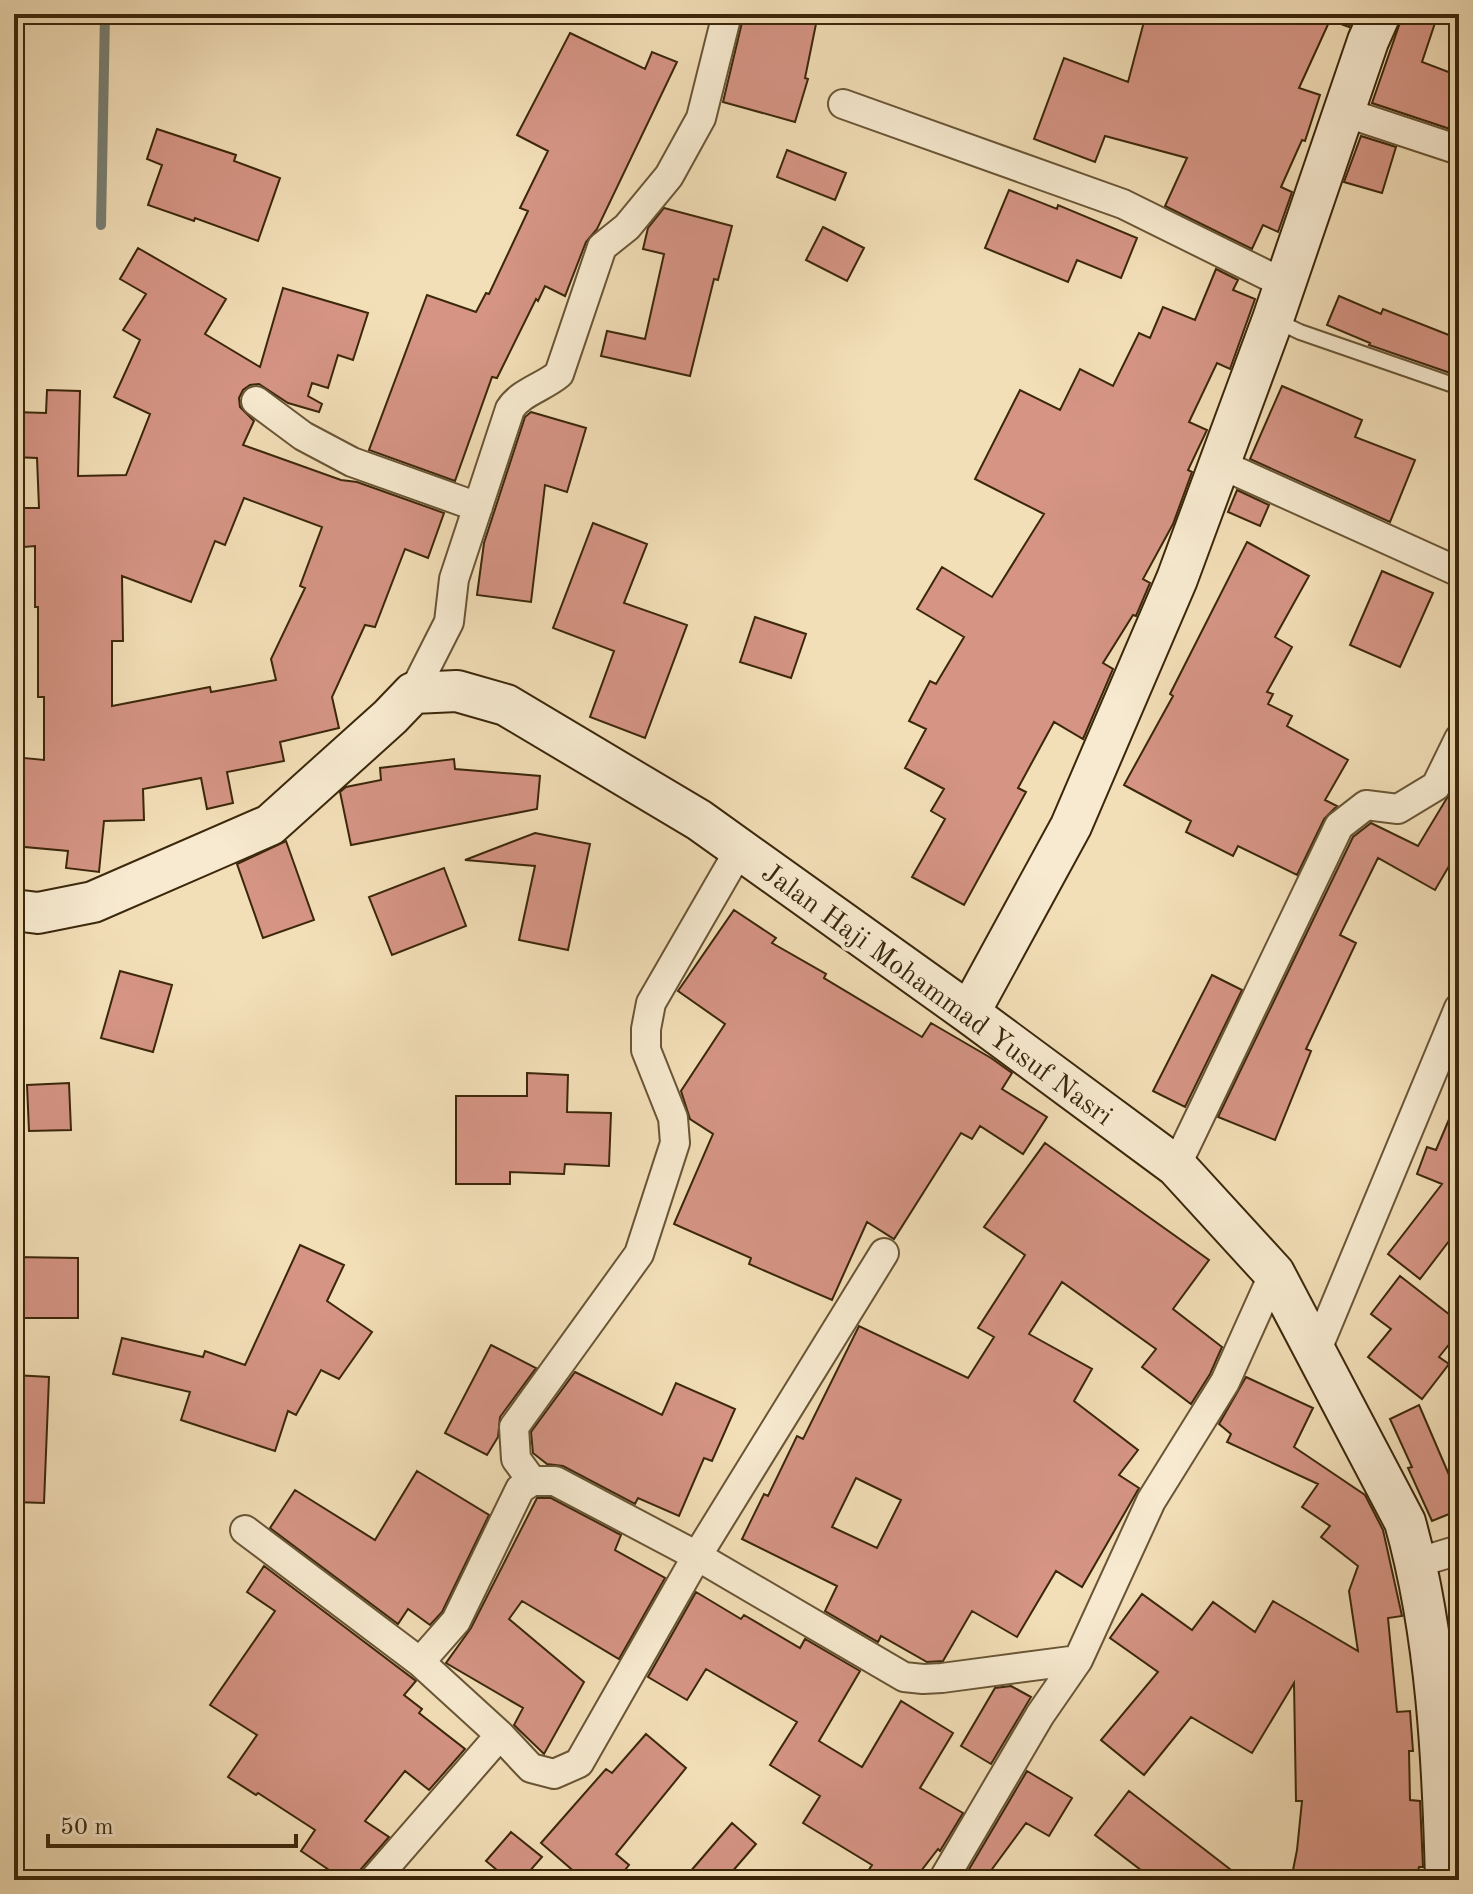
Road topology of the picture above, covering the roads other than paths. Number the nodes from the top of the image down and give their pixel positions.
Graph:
1 (727, 14) edge
2 (1380, 14) edge
3 (843, 104) dead end
4 (1344, 112) junction
5 (1459, 150) edge
6 (1279, 301) junction
7 (1459, 387) edge
8 (256, 401) dead end
9 (1220, 464) junction
10 (478, 507) junction
11 (1459, 572) edge
12 (413, 693) junction
13 (1459, 739) edge
14 (740, 849) junction
15 (14, 910) edge
16 (1459, 1008) edge
17 (969, 1013) junction
18 (1176, 1166) junction
19 (884, 1253) dead end
20 (1274, 1273) junction
21 (1315, 1354) junction
22 (532, 1481) junction
23 (245, 1530) dead end
24 (1459, 1550) edge
25 (697, 1556) junction
26 (1416, 1563) junction
27 (1078, 1660) junction
28 (420, 1662) junction
29 (500, 1735) junction
30 (374, 1880) edge
31 (943, 1880) edge
32 (1446, 1880) edge

1 - 10 street
2 - 4 street
3 - 6 street
4 - 5 street
4 - 6 street
6 - 7 lane
6 - 9 street
8 - 10 street
9 - 11 street
9 - 17 street
10 - 12 street
12 - 14 street, Jalan Haji Mohammad Yusuf Nasri
12 - 15 street
13 - 18 street
14 - 17 street, Jalan Haji Mohammad Yusuf Nasri
14 - 22 street
16 - 21 street
17 - 18 street, Jalan Haji Mohammad Yusuf Nasri
18 - 20 street, Jalan Haji Mohammad Yusuf Nasri
19 - 25 street
20 - 21 street, Jalan Haji Mohammad Yusuf Nasri
20 - 27 street
21 - 26 street, Jalan Haji Mohammad Yusuf Nasri
22 - 25 street
22 - 28 street
23 - 28 street
24 - 26 street
25 - 27 street
25 - 29 street
26 - 32 street, Jalan Haji Mohammad Yusuf Nasri
27 - 31 street
28 - 29 street
29 - 30 street

